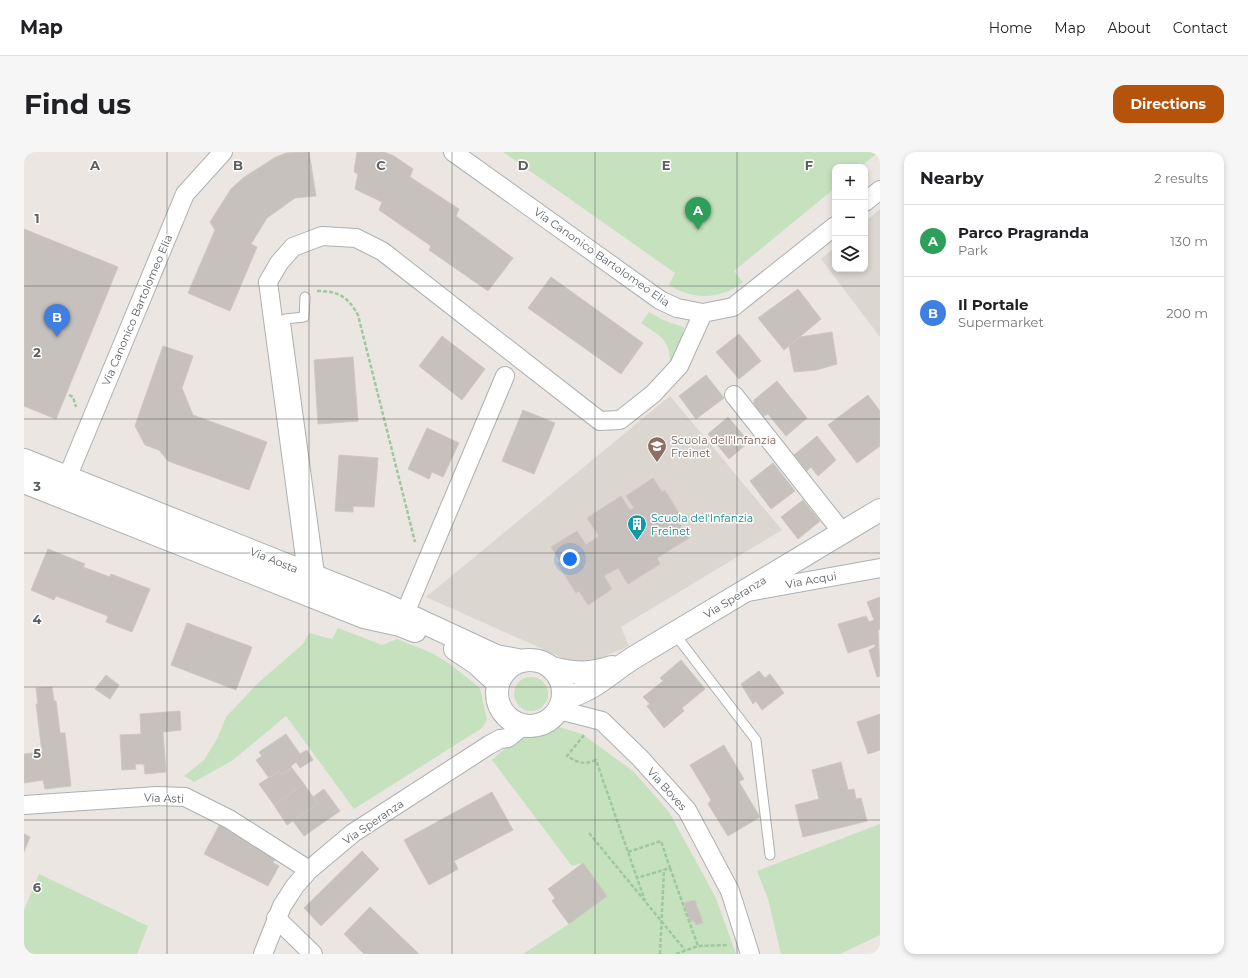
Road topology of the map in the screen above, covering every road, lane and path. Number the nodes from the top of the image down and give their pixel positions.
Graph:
1 (223, 152) edge
2 (453, 152) edge
3 (880, 190) edge
4 (868, 200) edge
5 (832, 228) edge
6 (305, 297) joint
7 (703, 313) junction
8 (505, 376) dead end
9 (734, 395) dead end
10 (24, 460) edge
11 (67, 478) junction
12 (24, 482) edge
13 (880, 510) edge
14 (842, 532) junction
15 (425, 566) junction
16 (880, 568) edge
17 (314, 576) junction
18 (742, 593) junction
19 (403, 619) junction
20 (674, 633) junction
21 (523, 660) junction
22 (628, 661) junction
23 (553, 668) junction
24 (498, 683) junction
25 (561, 704) junction
26 (517, 723) junction
27 (588, 730) dead end
28 (24, 805) edge
29 (589, 833) dead end
30 (628, 852) junction
31 (770, 855) dead end
32 (670, 868) junction
33 (664, 869) junction
34 (309, 870) junction
35 (637, 878) junction
36 (645, 901) junction
37 (276, 918) junction
38 (662, 921) junction
39 (733, 945) dead end
40 (698, 946) junction
41 (686, 950) junction
42 (263, 954) edge
43 (313, 954) edge
44 (660, 954) edge
45 (676, 954) edge
46 (750, 954) edge

1 - 11 street, Via Canonico Bartolomeo Elia
2 - 7 street, Via Canonico Bartolomeo Elia
3 - 4 street
5 - 7 street, Via Canonico Bartolomeo Elia
6 - 15 path
6 - 17 lane
7 - 17 street
8 - 15 street
9 - 14 street
10 - 11 street, Via Aosta
11 - 17 street, Via Aosta
12 - 19 street, Via Aosta
13 - 14 street, Via Speranza
14 - 18 street, Via Speranza
15 - 19 street
16 - 18 street, Via Acqui
17 - 19 street, Via Aosta
18 - 20 street, Via Speranza
19 - 21 street, Via Aosta
19 - 24 street, Via Aosta
20 - 22 street, Via Speranza
20 - 31 lane
21 - 23 street
21 - 24 street
22 - 23 street, Via Speranza
22 - 25 street, Via Speranza
23 - 25 street
24 - 26 street
25 - 26 street
25 - 46 street, Via Boves
26 - 34 street, Via Speranza
27 - 30 path
28 - 34 street, Via Asti
29 - 36 path
30 - 32 path
30 - 35 path
32 - 33 path
32 - 40 path
33 - 35 path
33 - 38 path
34 - 37 street, Via Speranza
35 - 36 path
36 - 38 path
37 - 42 street, Via Speranza
37 - 43 street
38 - 41 path
38 - 44 path
39 - 40 path
40 - 41 path
41 - 45 path

